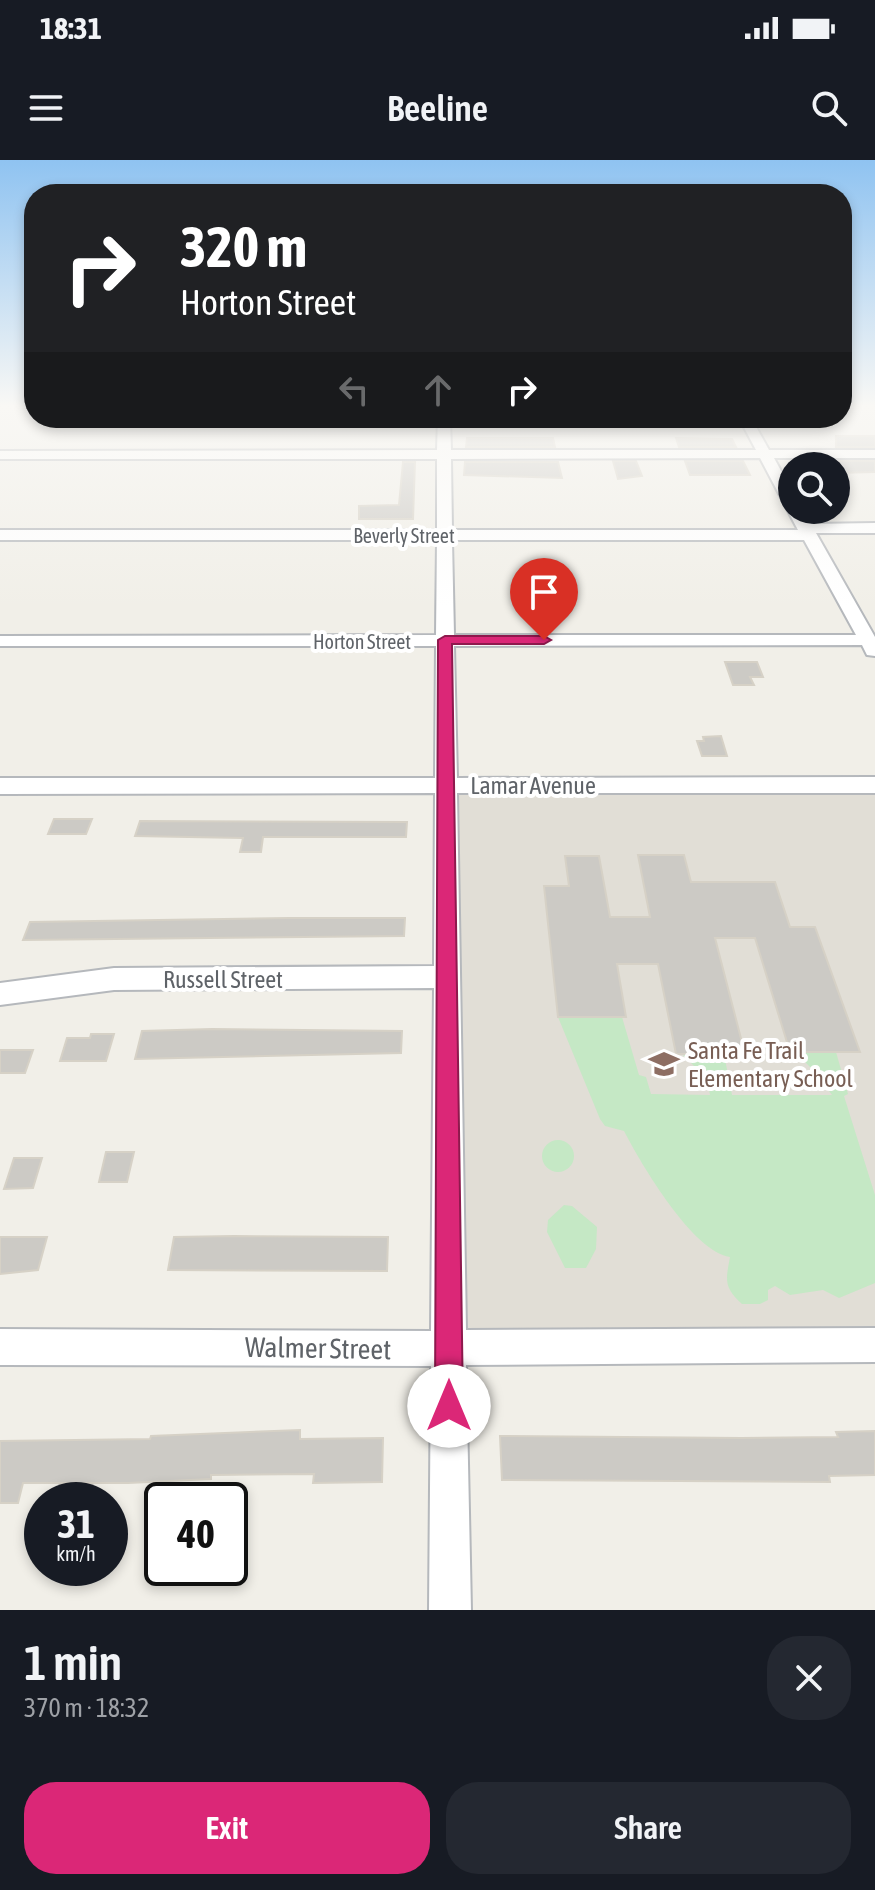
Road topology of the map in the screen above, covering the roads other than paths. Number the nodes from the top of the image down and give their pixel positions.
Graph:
1 (444, 472) edge
2 (803, 524) edge
3 (875, 528) edge
4 (807, 532) junction
5 (0, 535) edge
6 (444, 535) junction
7 (870, 639) edge
8 (445, 640) junction
9 (0, 641) edge
10 (446, 785) junction
11 (875, 785) edge
12 (0, 786) edge
13 (447, 977) junction
14 (0, 994) edge
15 (875, 1345) edge
16 (0, 1347) edge
17 (448, 1348) junction
18 (450, 1610) edge

1 - 6 street
2 - 4 street
3 - 4 street, Beverly Street
4 - 6 street, Beverly Street
4 - 7 street
5 - 6 street, Beverly Street
6 - 8 street
7 - 8 street, Horton Street
8 - 9 street, Horton Street
8 - 10 street
10 - 11 street, Lamar Avenue
10 - 12 street, Lamar Avenue
10 - 13 street
13 - 14 street, Russell Street
13 - 17 street
15 - 17 street, Walmer Street
16 - 17 street, Walmer Street
17 - 18 street

